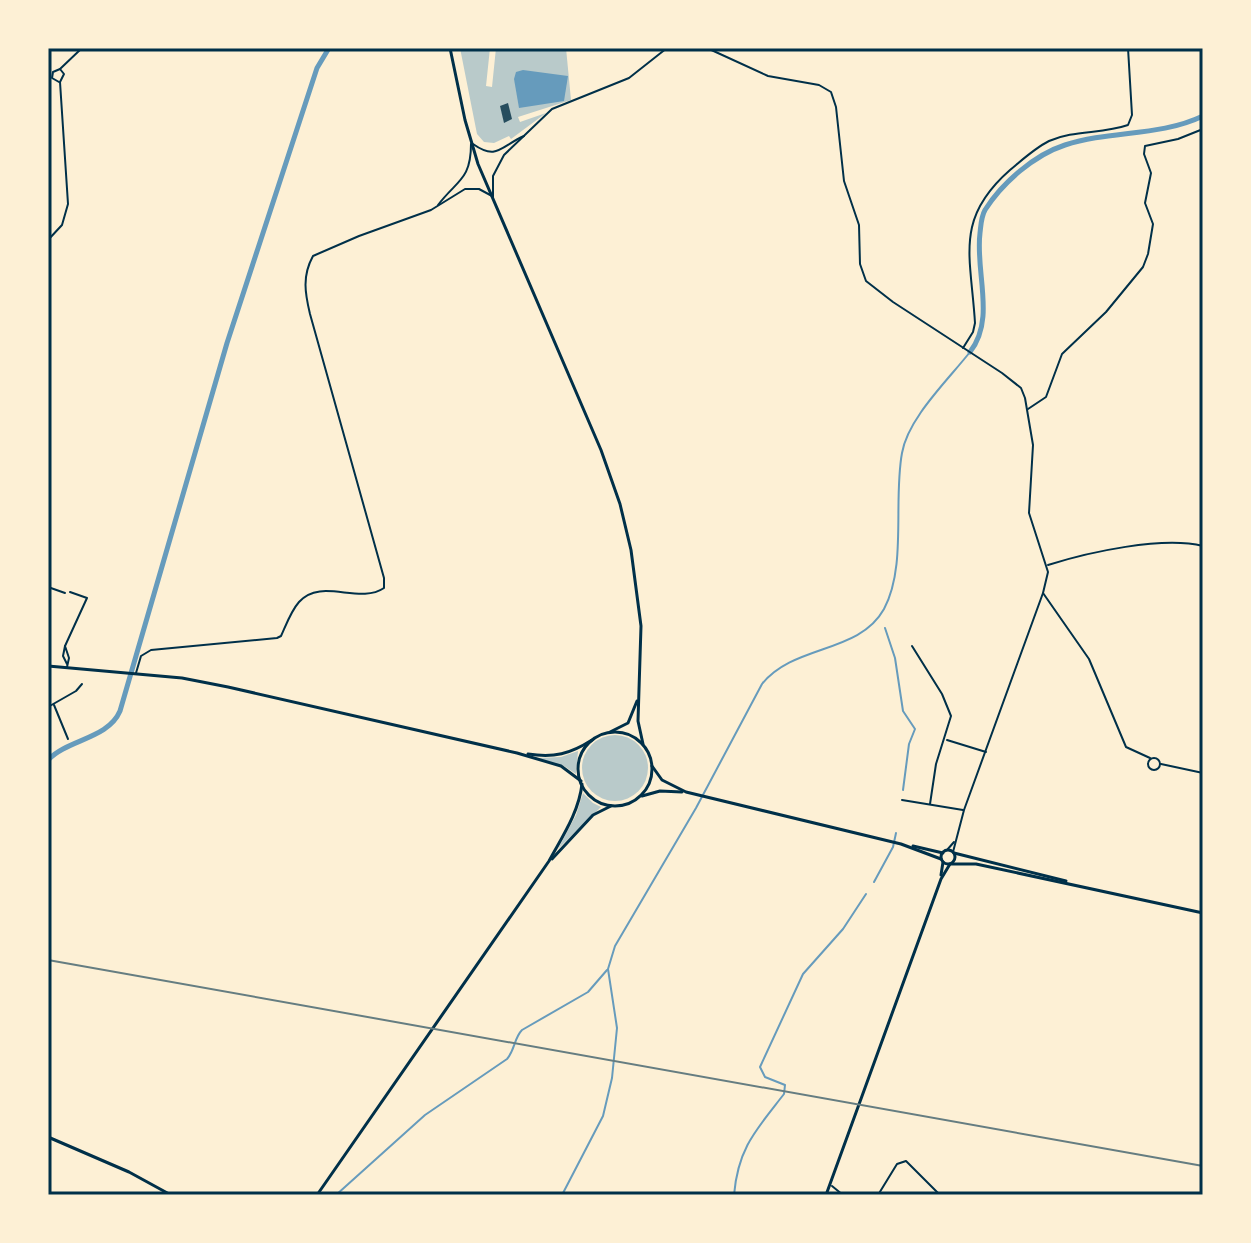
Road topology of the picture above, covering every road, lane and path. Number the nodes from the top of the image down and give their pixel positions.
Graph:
1 (82, 48) edge
2 (450, 48) edge
3 (667, 48) edge
4 (707, 48) edge
5 (1128, 48) edge
6 (60, 69) junction
7 (50, 73) edge
8 (60, 82) junction
9 (1203, 129) edge
10 (525, 136) junction
11 (471, 143) junction
12 (493, 197) junction
13 (437, 206) junction
14 (48, 240) edge
15 (964, 349) junction
16 (1028, 409) junction
17 (1203, 546) edge
18 (1047, 565) junction
19 (48, 587) edge
20 (70, 592) dead end
21 (65, 593) dead end
22 (1043, 593) junction
23 (912, 646) dead end
24 (67, 665) junction
25 (48, 666) edge
26 (136, 674) junction
27 (82, 684) dead end
28 (638, 697) junction
29 (54, 704) junction
30 (48, 707) edge
31 (610, 732) junction
32 (68, 739) dead end
33 (592, 740) junction
34 (946, 740) junction
35 (643, 744) junction
36 (986, 752) junction
37 (517, 753) junction
38 (1150, 760) junction
39 (1161, 764) junction
40 (652, 766) junction
41 (1203, 773) edge
42 (581, 783) junction
43 (686, 792) junction
44 (639, 797) junction
45 (902, 800) dead end
46 (930, 804) junction
47 (612, 806) junction
48 (964, 810) junction
49 (954, 841) junction
50 (896, 843) junction
51 (945, 852) junction
52 (954, 853) junction
53 (942, 860) junction
54 (549, 861) junction
55 (951, 864) junction
56 (941, 879) junction
57 (1077, 884) junction
58 (1203, 913) edge
59 (48, 1137) edge
60 (830, 1185) junction
61 (171, 1195) edge
62 (317, 1195) edge
63 (826, 1195) edge
64 (843, 1195) edge
65 (878, 1195) edge
66 (940, 1195) edge

1 - 6 street
2 - 11 main road
3 - 10 street
4 - 15 street
5 - 15 street
6 - 7 street
6 - 8 street
7 - 8 street
8 - 14 street
9 - 16 street
10 - 11 street
10 - 12 street
11 - 12 main road
11 - 13 street
12 - 13 street
12 - 28 main road
13 - 26 street
15 - 16 street
16 - 18 street
17 - 18 street
18 - 22 street
19 - 21 street
20 - 24 street
22 - 36 street
22 - 38 street
23 - 34 street
24 - 25 main road
24 - 26 main road
26 - 37 main road
27 - 29 street
28 - 31 main road
28 - 35 main road
29 - 30 street
29 - 32 street
31 - 33 main road
31 - 35 main road
33 - 37 main road
33 - 42 main road
34 - 36 street
34 - 46 street
35 - 40 main road
36 - 48 street
37 - 42 main road
38 - 39 street
38 - 39 street
39 - 41 street
40 - 43 main road
40 - 44 main road
42 - 47 main road
42 - 54 main road
43 - 44 main road
43 - 50 main road
44 - 47 main road
45 - 46 street
46 - 48 street
47 - 54 main road
48 - 49 street
49 - 51 street
49 - 52 street
50 - 51 main road
50 - 53 main road
51 - 52 main road
51 - 53 main road
52 - 55 main road
52 - 57 main road
53 - 55 main road
53 - 56 main road
54 - 62 main road
55 - 56 main road
55 - 57 main road
56 - 60 main road
57 - 58 main road
59 - 61 main road
60 - 63 main road
60 - 64 street
65 - 66 street

